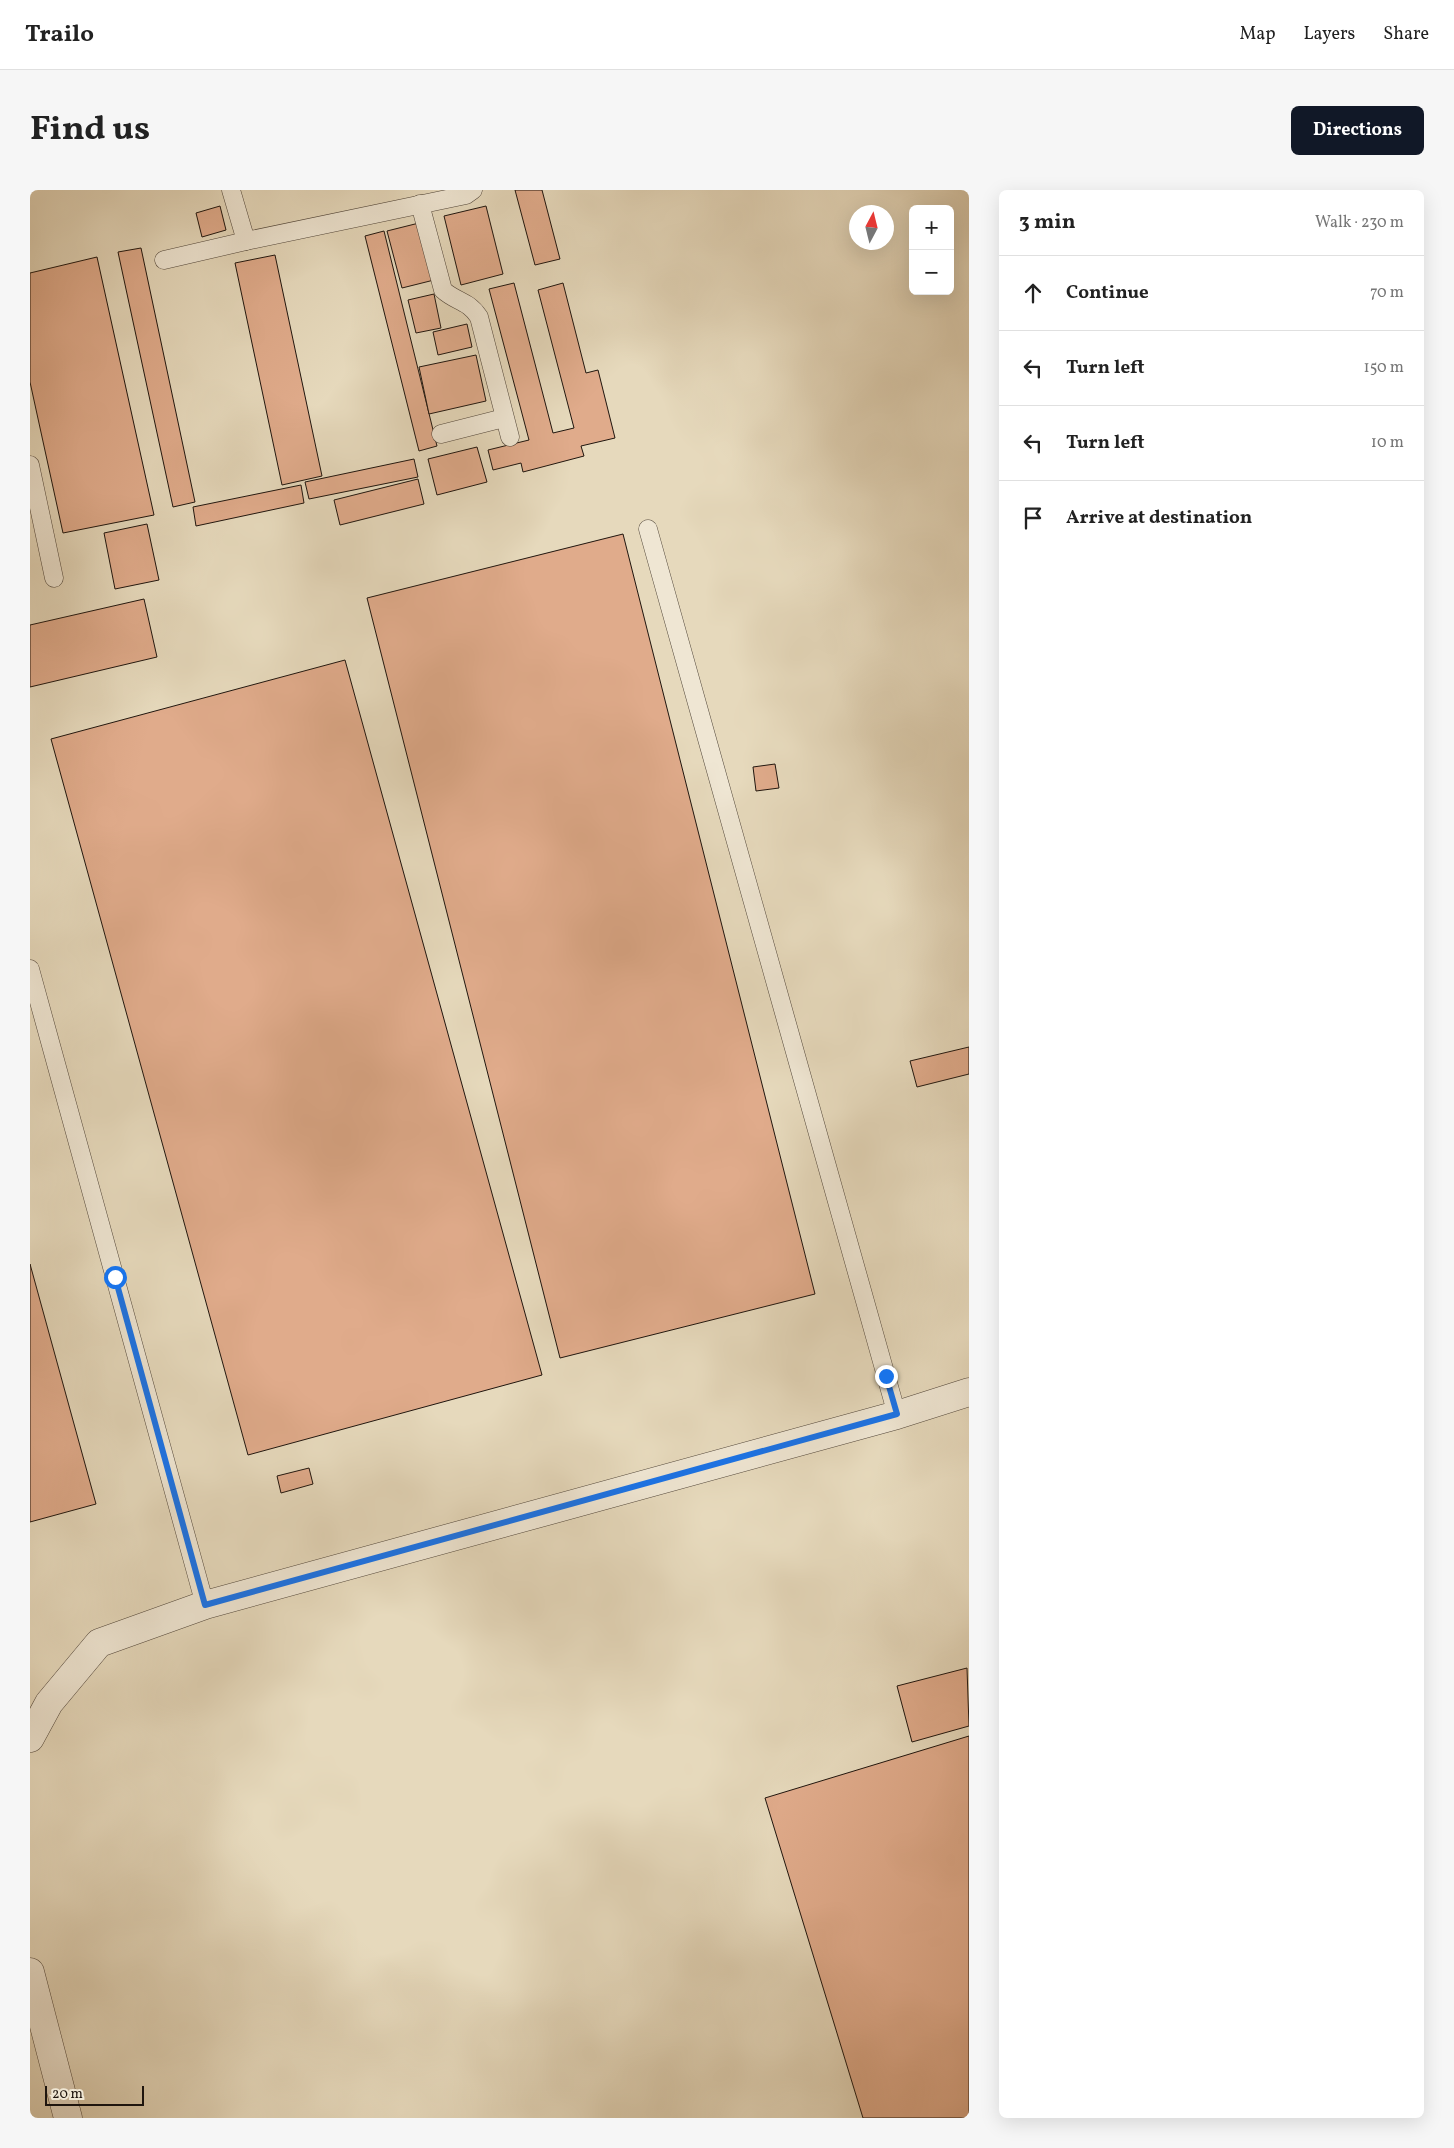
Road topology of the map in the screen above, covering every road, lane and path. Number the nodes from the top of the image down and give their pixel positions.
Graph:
1 (231, 190) edge
2 (473, 190) edge
3 (420, 204) junction
4 (246, 241) junction
5 (164, 260) dead end
6 (504, 418) junction
7 (441, 434) dead end
8 (510, 437) dead end
9 (30, 465) edge
10 (648, 529) dead end
11 (54, 578) dead end
12 (30, 969) edge
13 (969, 1392) edge
14 (897, 1414) junction
15 (205, 1605) junction
16 (30, 1738) edge
17 (30, 1972) edge
18 (68, 2118) edge

1 - 4 lane
2 - 3 lane
3 - 4 lane
3 - 6 lane
4 - 5 lane
6 - 7 lane
6 - 8 lane
9 - 11 lane
10 - 14 lane
12 - 15 lane
13 - 14 street
14 - 15 street
15 - 16 street
17 - 18 street

